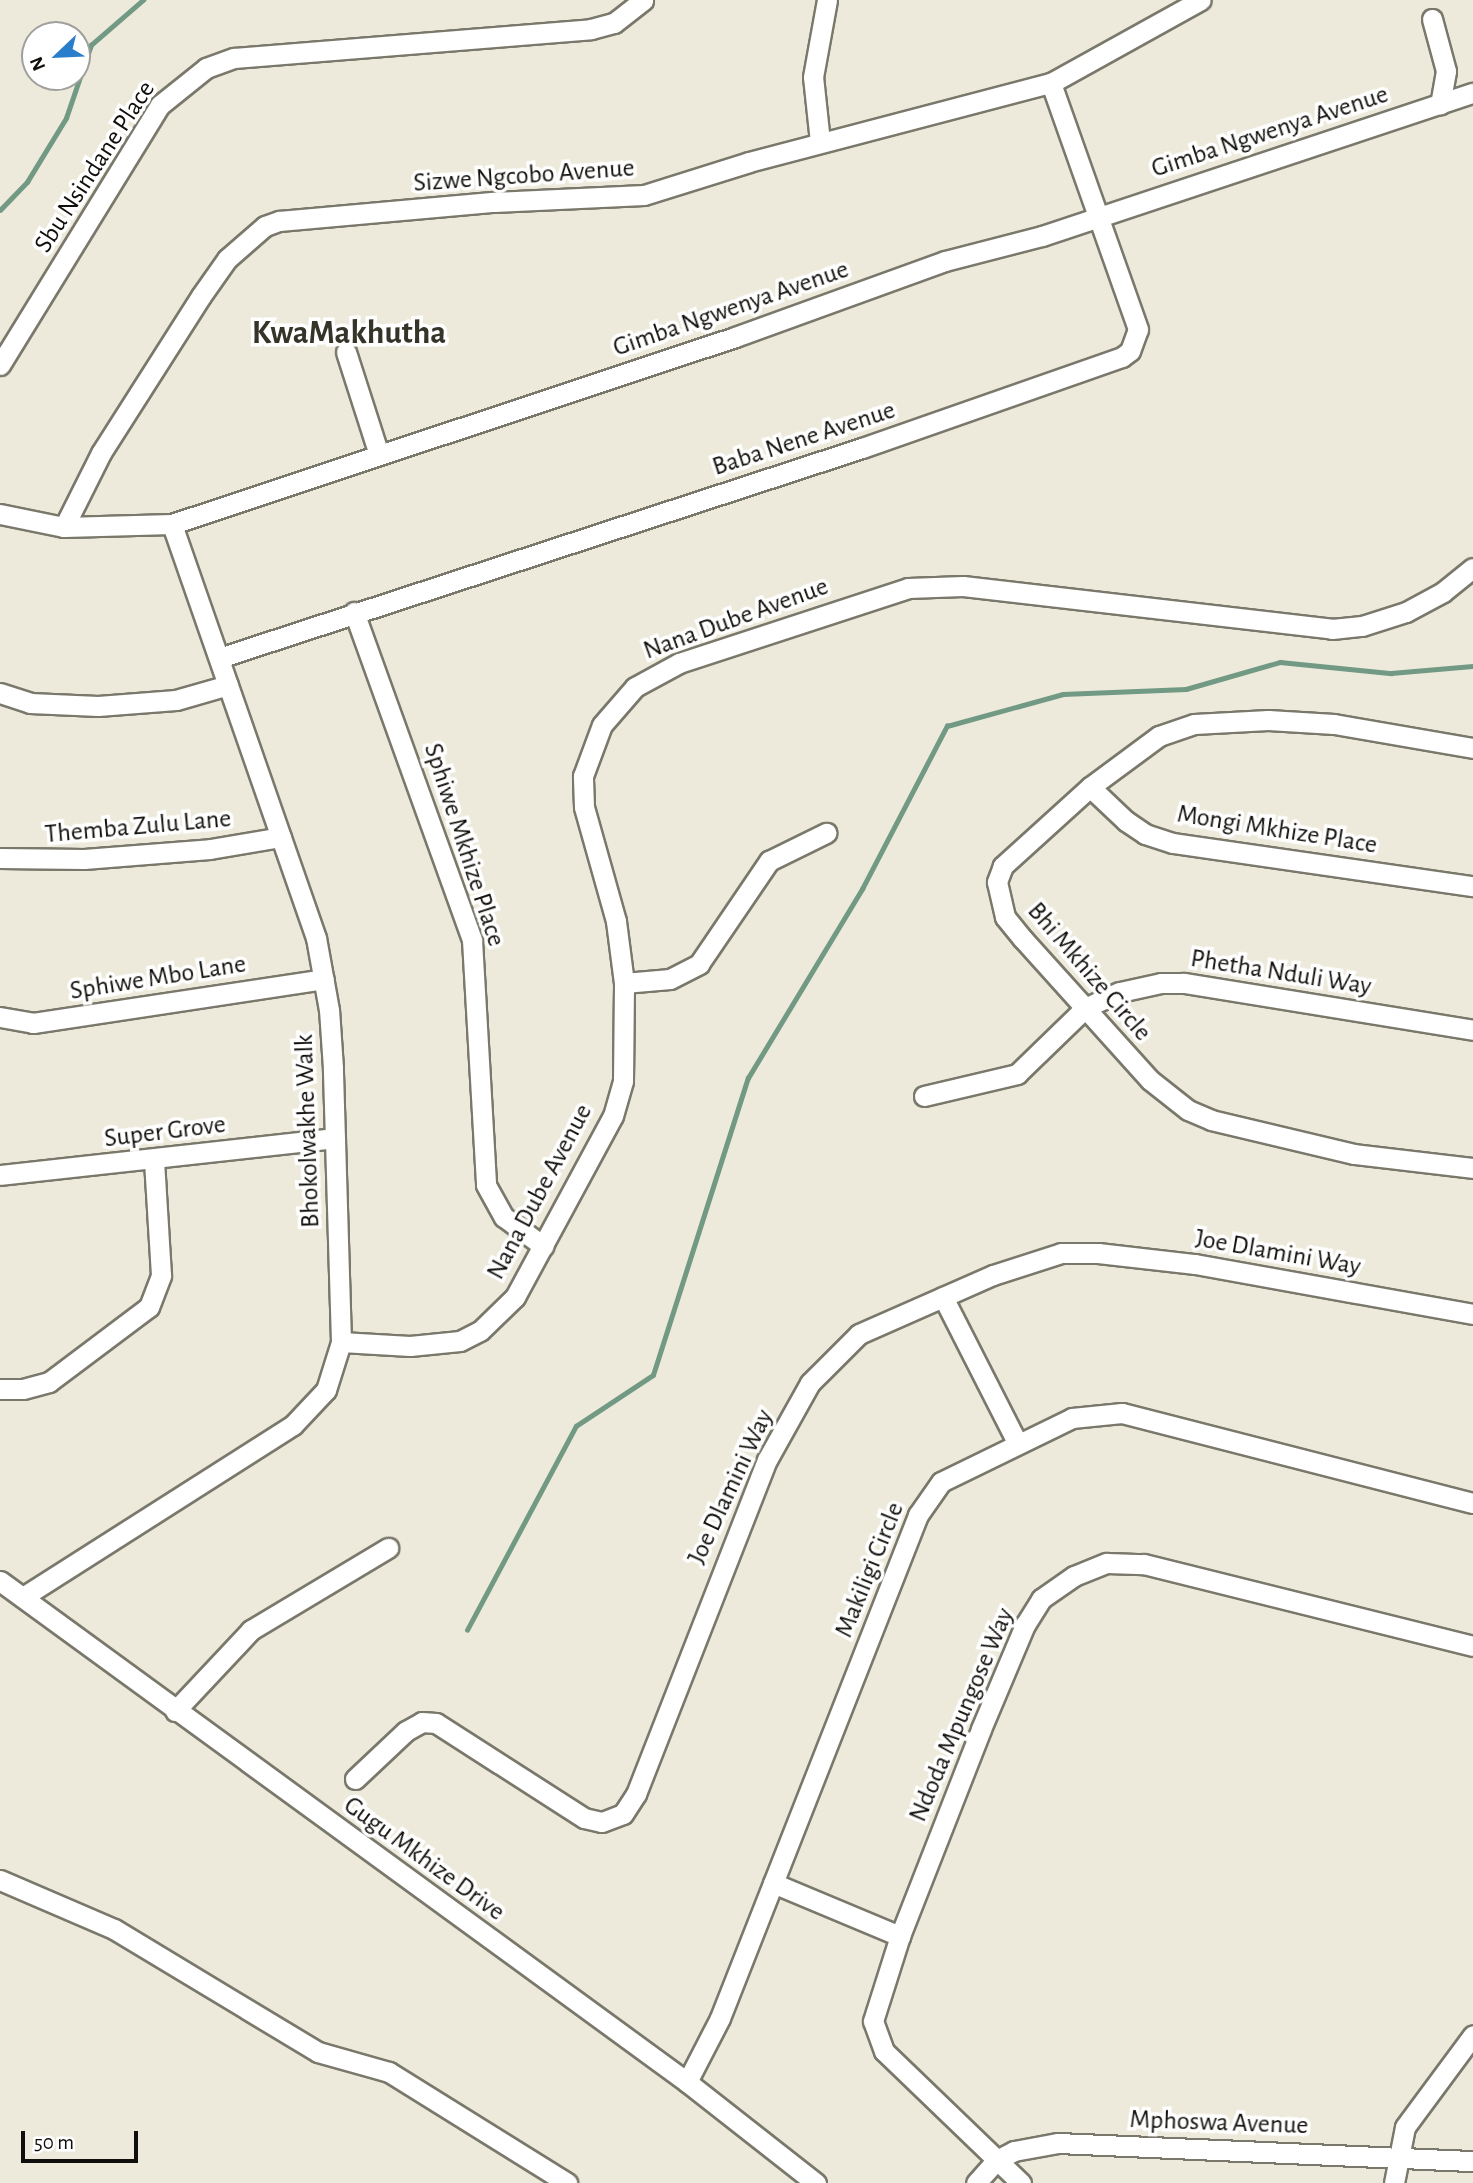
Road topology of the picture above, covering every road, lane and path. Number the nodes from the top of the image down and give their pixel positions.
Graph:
1 (643, 0) edge
2 (827, 0) edge
3 (1201, 0) edge
4 (1432, 19) dead end
5 (1051, 83) junction
6 (1473, 93) edge
7 (1440, 104) junction
8 (820, 142) junction
9 (1096, 217) junction
10 (346, 352) dead end
11 (0, 365) edge
12 (379, 455) junction
13 (0, 514) edge
14 (172, 524) junction
15 (64, 527) junction
16 (1473, 568) edge
17 (354, 612) junction
18 (219, 658) junction
19 (228, 685) junction
20 (0, 693) edge
21 (1473, 748) edge
22 (1090, 786) junction
23 (826, 833) dead end
24 (281, 837) junction
25 (0, 858) edge
26 (1473, 886) edge
27 (324, 979) junction
28 (624, 983) junction
29 (1086, 1008) junction
30 (0, 1017) edge
31 (1473, 1030) edge
32 (924, 1097) dead end
33 (335, 1138) junction
34 (154, 1161) junction
35 (1473, 1168) edge
36 (0, 1175) edge
37 (543, 1245) junction
38 (943, 1297) junction
39 (1473, 1314) edge
40 (341, 1342) junction
41 (0, 1389) edge
42 (1017, 1443) junction
43 (1473, 1503) edge
44 (387, 1548) dead end
45 (0, 1581) edge
46 (23, 1597) junction
47 (1473, 1647) edge
48 (175, 1711) junction
49 (355, 1779) dead end
50 (0, 1880) edge
51 (773, 1883) junction
52 (900, 1936) junction
53 (1473, 2035) edge
54 (687, 2082) junction
55 (1396, 2157) junction
56 (997, 2160) junction
57 (1473, 2161) edge
58 (567, 2183) edge
59 (816, 2183) edge
60 (976, 2183) edge
61 (1021, 2183) edge
62 (1394, 2183) edge

1 - 11 street, Sbu Nsindane Place
2 - 8 street
3 - 5 street, Sizwe Ngcobo Avenue
4 - 7 street
5 - 8 street, Sizwe Ngcobo Avenue
5 - 9 street, Baba Nene Avenue
6 - 7 street, Gimba Ngwenya Avenue
7 - 9 street, Gimba Ngwenya Avenue
8 - 15 street, Sizwe Ngcobo Avenue
9 - 12 street, Gimba Ngwenya Avenue
9 - 17 street, Baba Nene Avenue
10 - 12 street
12 - 14 street, Gimba Ngwenya Avenue
13 - 15 street, Gimba Ngwenya Avenue
14 - 15 street, Gimba Ngwenya Avenue
14 - 18 street, Bhokolwakhe Walk
16 - 28 street, Nana Dube Avenue
17 - 18 street, Baba Nene Avenue
17 - 37 street, Sphiwe Mkhize Place
18 - 19 street, Bhokolwakhe Walk
19 - 20 street
19 - 24 street, Bhokolwakhe Walk
21 - 22 street, Bhi Mkhize Circle
22 - 26 street, Mongi Mkhize Place
22 - 29 street, Bhi Mkhize Circle
23 - 28 street
24 - 25 street, Themba Zulu Lane
24 - 27 street, Bhokolwakhe Walk
27 - 30 street, Sphiwe Mbo Lane
27 - 33 street, Bhokolwakhe Walk
28 - 37 street, Nana Dube Avenue
29 - 31 street, Phetha Nduli Way
29 - 32 street, Phetha Nduli Way
29 - 35 street, Bhi Mkhize Circle
33 - 34 street, Super Grove
33 - 40 street, Bhokolwakhe Walk
34 - 36 street, Super Grove
34 - 41 street
37 - 40 street, Nana Dube Avenue
38 - 39 street, Joe Dlamini Way
38 - 42 street
38 - 49 street, Joe Dlamini Way
40 - 46 street, Bhokolwakhe Walk
42 - 43 street, Makiligi Circle
42 - 51 street, Makiligi Circle
44 - 48 street
45 - 46 street, Gugu Mkhize Drive
46 - 48 street, Gugu Mkhize Drive
47 - 52 street, Ndoda Mpungose Way
48 - 54 street, Gugu Mkhize Drive
50 - 58 street
51 - 52 street
51 - 54 street, Makiligi Circle
52 - 56 street, Ndoda Mpungose Way
53 - 55 street
54 - 59 street, Gugu Mkhize Drive
55 - 56 street, Mphoswa Avenue
55 - 57 street, Mphoswa Avenue
55 - 62 street
56 - 60 street, Mphoswa Avenue
56 - 61 street, Ndoda Mpungose Way

